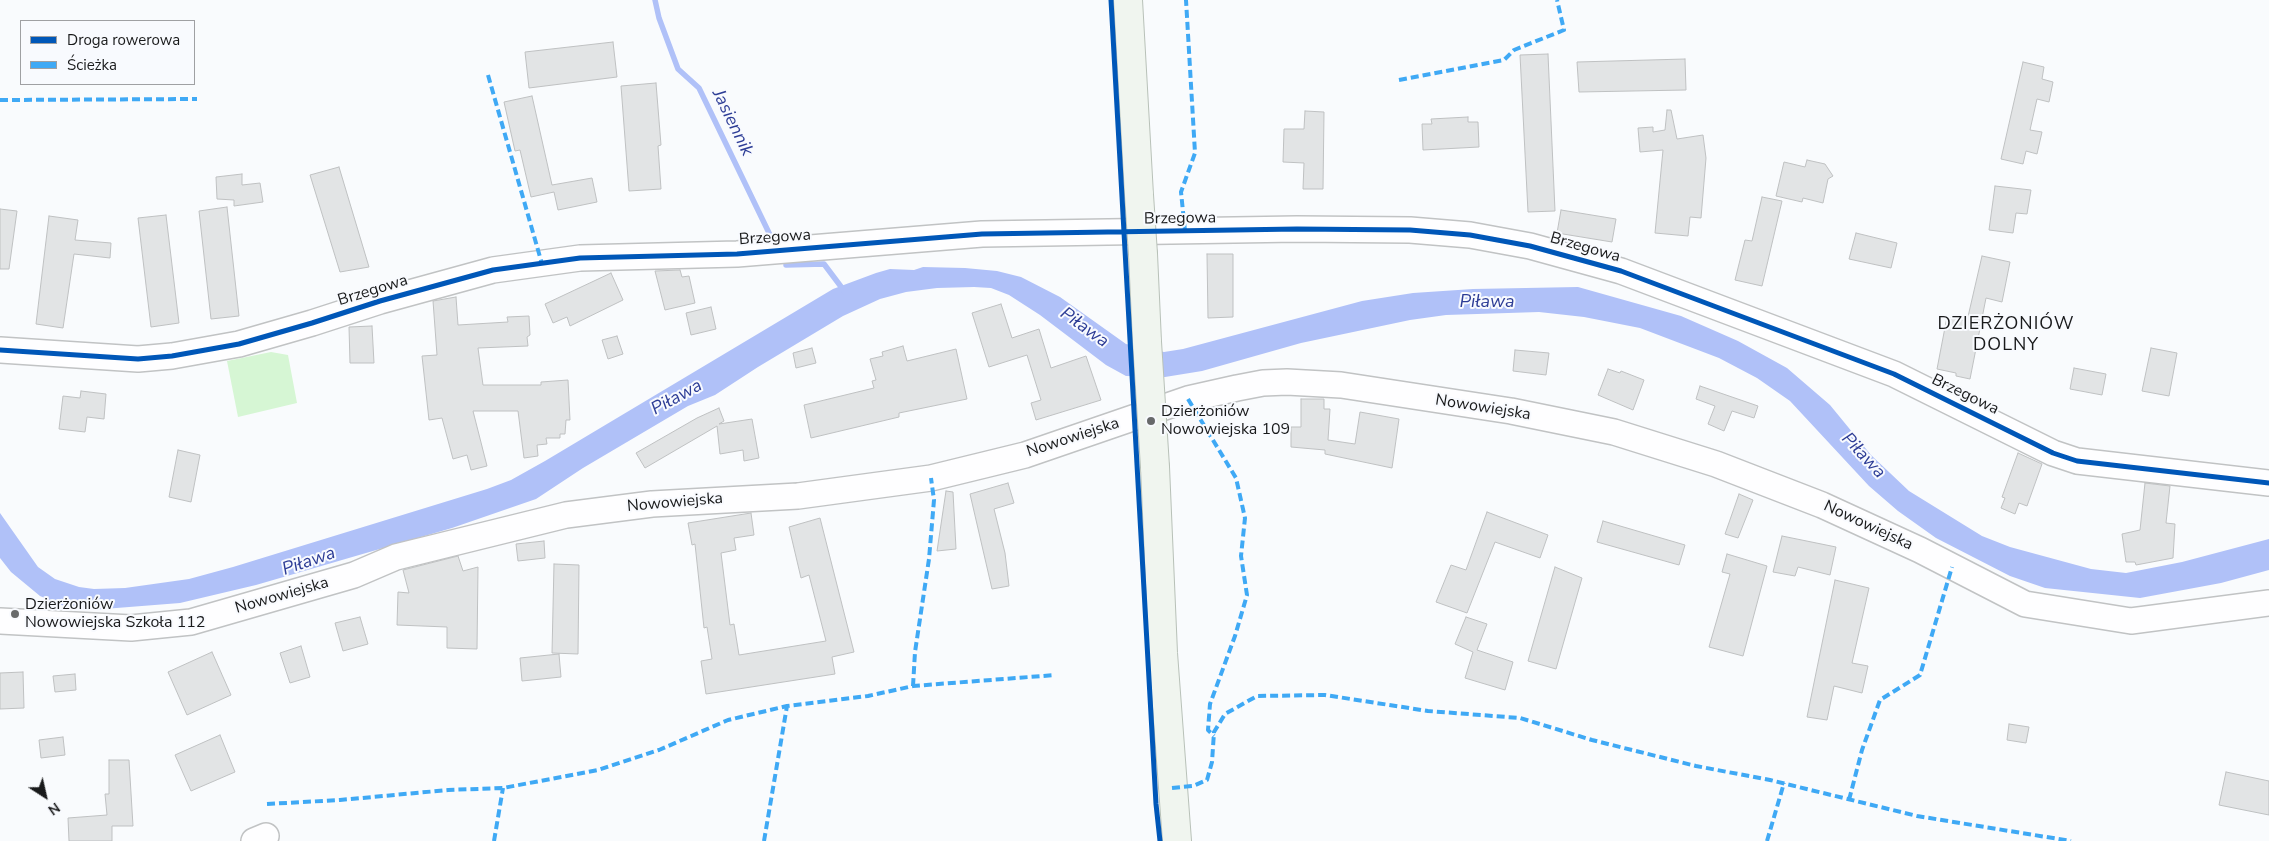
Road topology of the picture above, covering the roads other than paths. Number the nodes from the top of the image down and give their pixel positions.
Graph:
1 (1128, 0) edge
2 (0, 350) edge
3 (2269, 483) edge
4 (2269, 603) edge
5 (0, 621) edge
6 (1177, 841) edge

1 - 6 main road, bridge
2 - 3 street, Brzegowa
4 - 5 street, Nowowiejska

